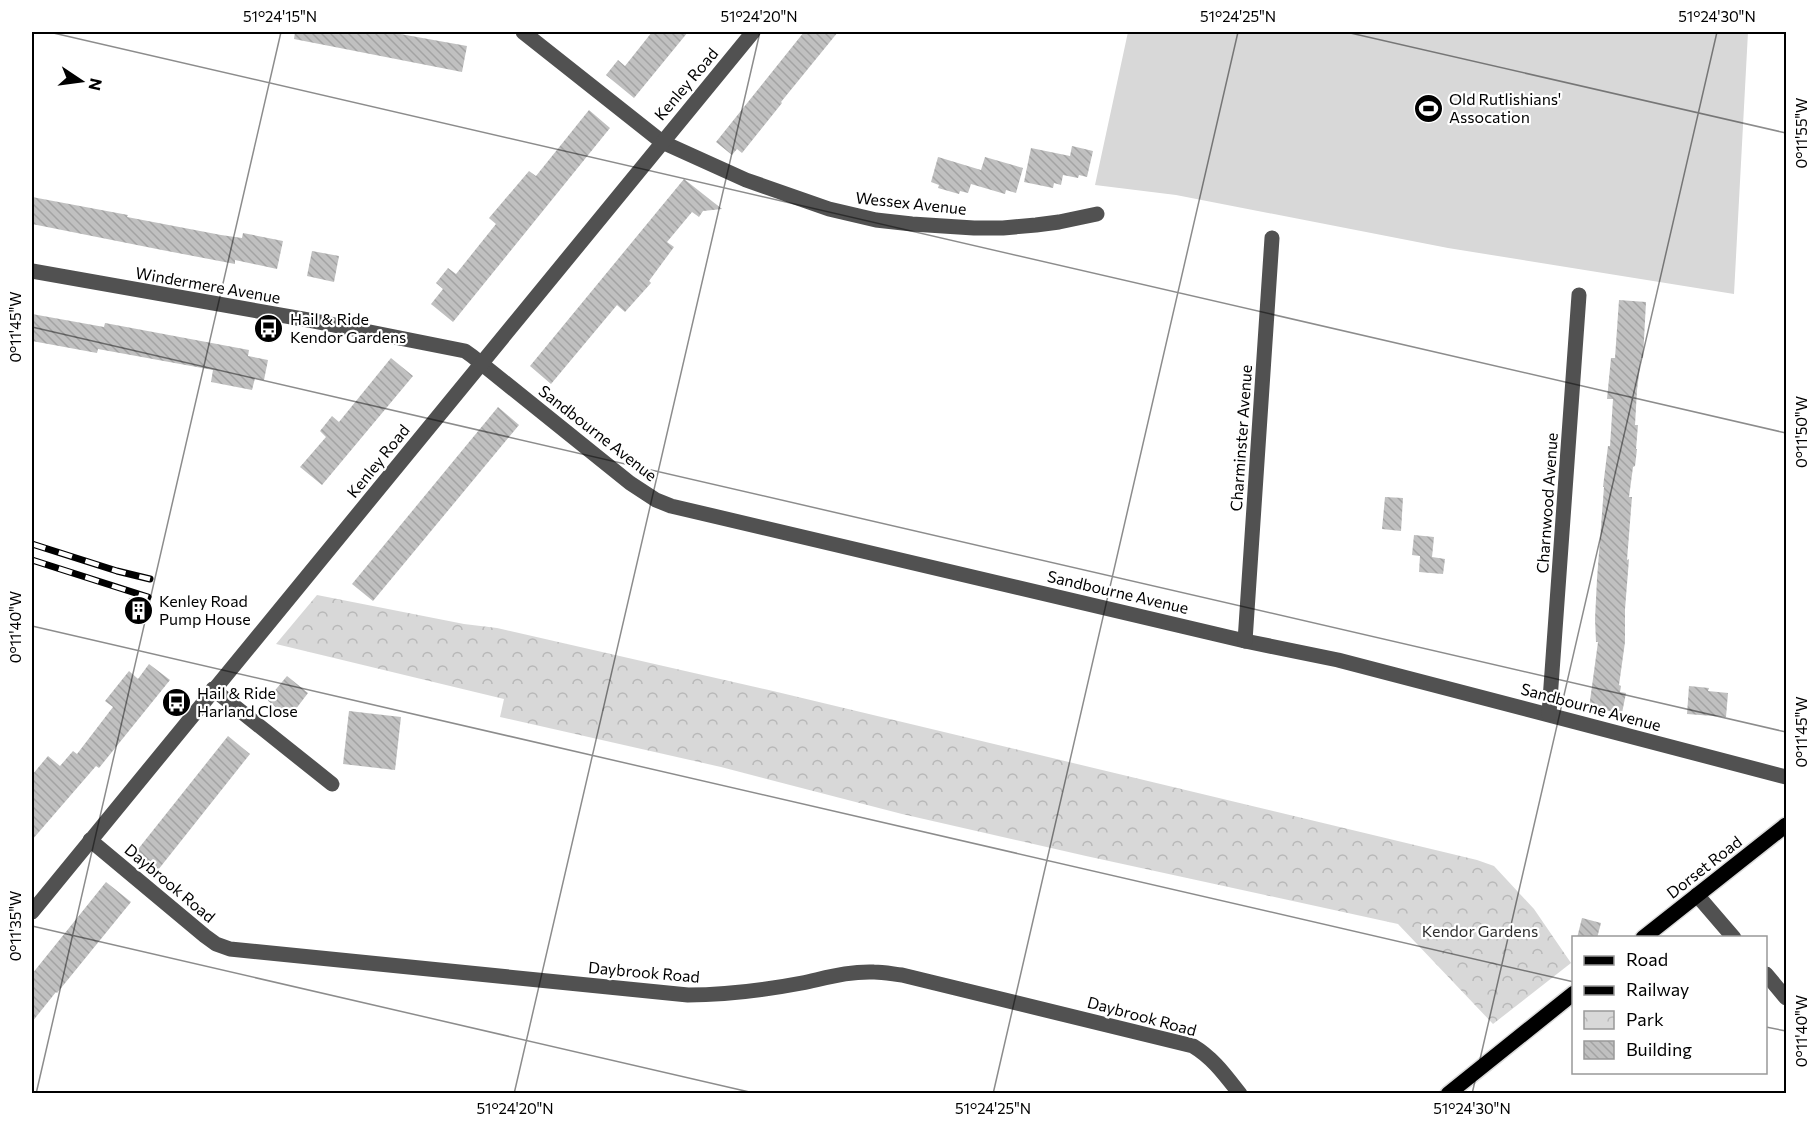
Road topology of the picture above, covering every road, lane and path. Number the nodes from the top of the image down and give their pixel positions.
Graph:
1 (523, 32) edge
2 (753, 32) edge
3 (662, 142) junction
4 (1097, 214) dead end
5 (1272, 238) dead end
6 (32, 271) edge
7 (1579, 295) dead end
8 (481, 363) junction
9 (1245, 641) junction
10 (213, 689) junction
11 (1549, 714) junction
12 (1786, 777) edge
13 (332, 784) dead end
14 (1786, 825) edge
15 (90, 840) junction
16 (1697, 895) junction
17 (32, 912) edge
18 (1646, 936) edge
19 (1732, 936) edge
20 (1767, 975) edge
21 (1572, 995) edge
22 (1786, 998) edge
23 (1239, 1094) edge
24 (1448, 1094) edge

1 - 3 street, Wessex Avenue
2 - 3 street, Kenley Road
3 - 4 street, Wessex Avenue
3 - 8 street, Kenley Road
5 - 9 street, Charminster Avenue
6 - 8 street, Windermere Avenue
7 - 11 street, Charnwood Avenue
8 - 9 street, Sandbourne Avenue
8 - 10 street, Kenley Road
9 - 11 street, Sandbourne Avenue
10 - 13 street
10 - 15 street, Kenley Road
11 - 12 street, Sandbourne Avenue
14 - 16 main road, Dorset Road
15 - 17 street, Kenley Road
15 - 23 street, Daybrook Road
16 - 18 main road, Dorset Road
16 - 19 street
20 - 22 street
21 - 24 main road

